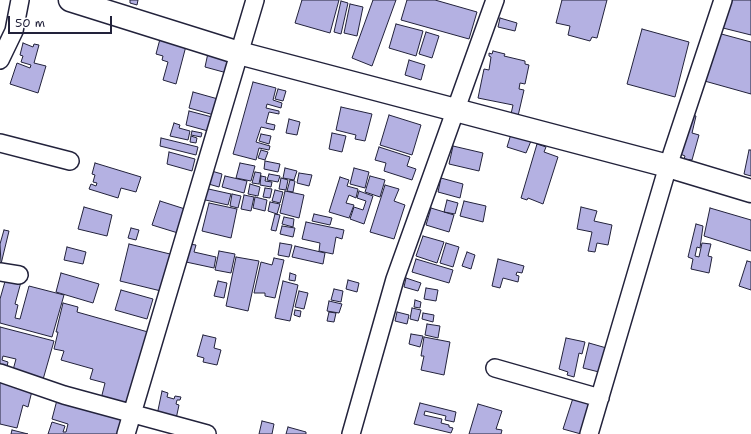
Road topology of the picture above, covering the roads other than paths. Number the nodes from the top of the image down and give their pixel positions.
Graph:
1 (20, 0) edge
2 (70, 0) edge
3 (255, 0) edge
4 (495, 0) edge
5 (723, 0) edge
6 (7, 28) edge
7 (239, 53) junction
8 (0, 60) edge
9 (455, 109) junction
10 (0, 143) edge
11 (70, 161) dead end
12 (668, 166) junction
13 (751, 191) edge
14 (0, 272) edge
15 (18, 276) dead end
16 (495, 368) dead end
17 (0, 373) edge
18 (600, 398) junction
19 (133, 414) junction
20 (126, 434) edge
21 (207, 434) edge
22 (351, 434) edge
23 (589, 434) edge

1 - 6 street
2 - 7 street
3 - 7 street
4 - 9 street
5 - 12 street
6 - 8 street
7 - 9 street
7 - 19 street
9 - 12 street
9 - 22 street
10 - 11 street
12 - 13 street
12 - 18 street
14 - 15 street
16 - 18 street
17 - 19 street
18 - 23 street
19 - 20 street
19 - 21 street

